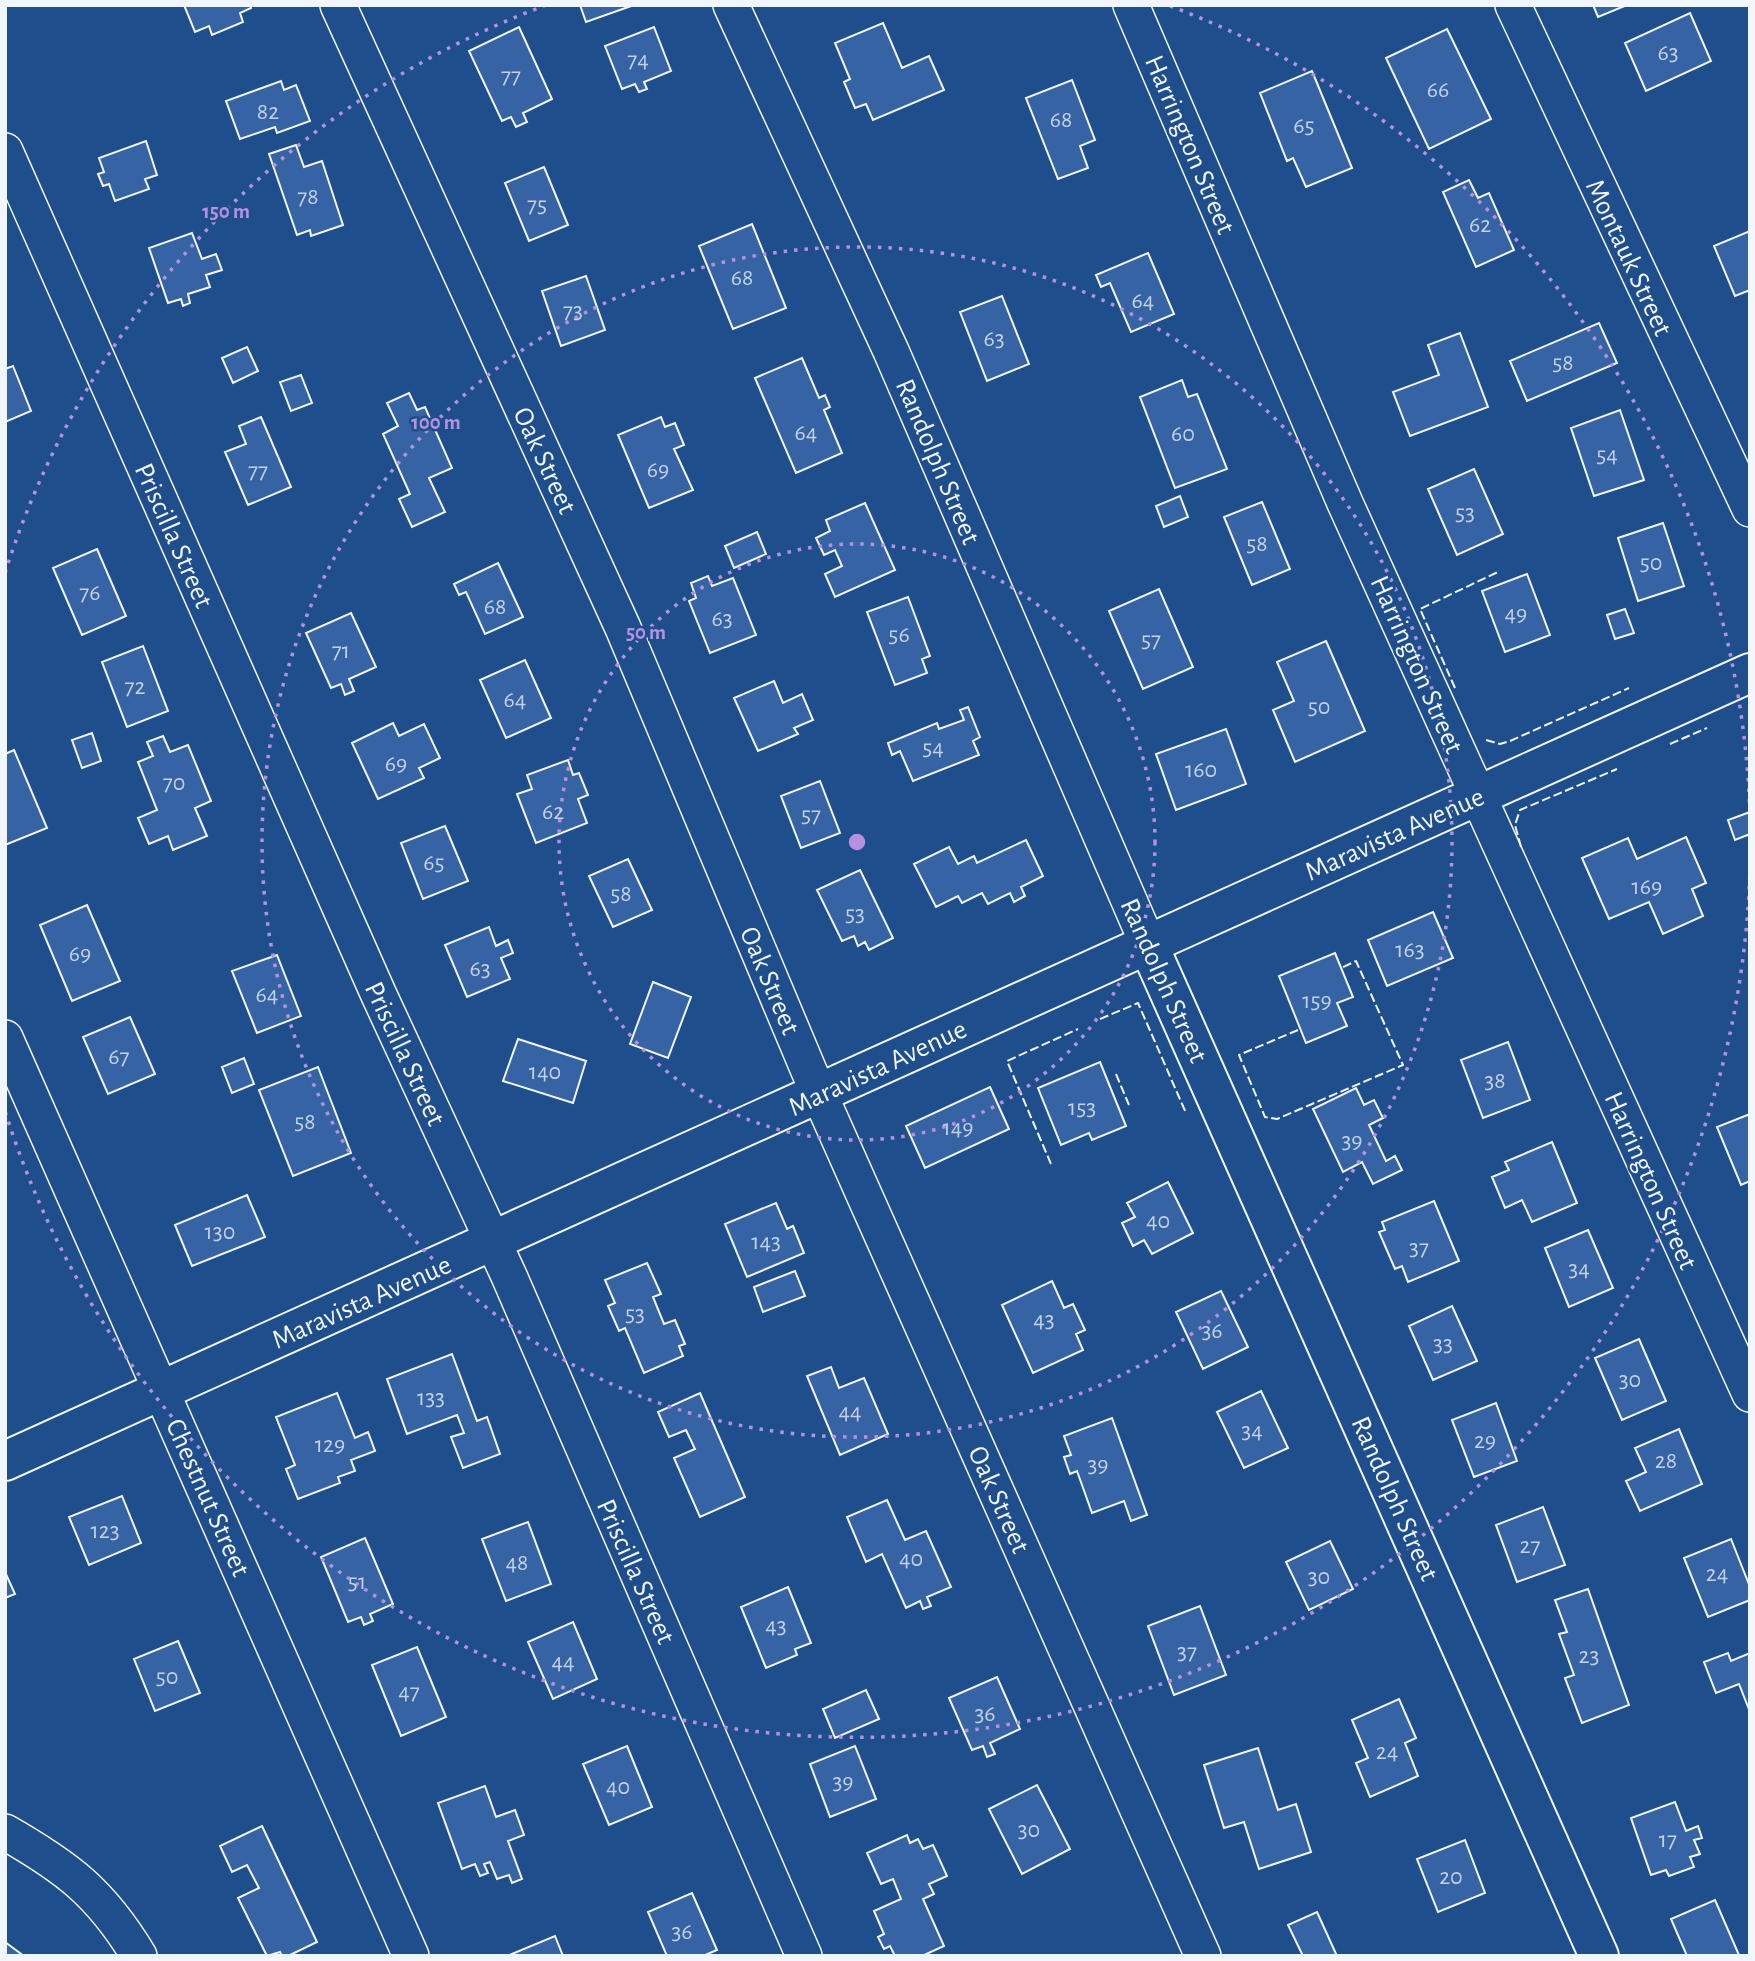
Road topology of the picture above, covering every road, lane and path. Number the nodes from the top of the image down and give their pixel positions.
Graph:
1 (338, 5) edge
2 (731, 5) edge
3 (1131, 5) edge
4 (1513, 5) edge
5 (5, 151) edge
6 (1750, 509) edge
7 (1750, 673) edge
8 (1477, 796) junction
9 (1147, 942) junction
10 (5, 1038) edge
11 (819, 1094) junction
12 (493, 1241) junction
13 (162, 1391) junction
14 (1750, 1394) edge
15 (5, 1461) edge
16 (5, 1832) edge
17 (139, 1956) edge
18 (411, 1956) edge
19 (804, 1956) edge
20 (1203, 1956) edge
21 (1599, 1956) edge

1 - 11 street, Oak Street
2 - 9 street, Randolph Street
3 - 8 street, Harrington Street
4 - 6 street, Montauk Street
5 - 12 street, Priscilla Street
7 - 8 main road, Maravista Avenue
8 - 9 main road, Maravista Avenue
8 - 14 street, Harrington Street
9 - 11 main road, Maravista Avenue
9 - 21 main road, Randolph Street
10 - 13 street, Chestnut Street
11 - 12 main road, Maravista Avenue
11 - 20 street, Oak Street
12 - 13 main road, Maravista Avenue
12 - 19 street, Priscilla Street
13 - 15 main road, Maravista Avenue
13 - 18 street, Chestnut Street
16 - 17 street

